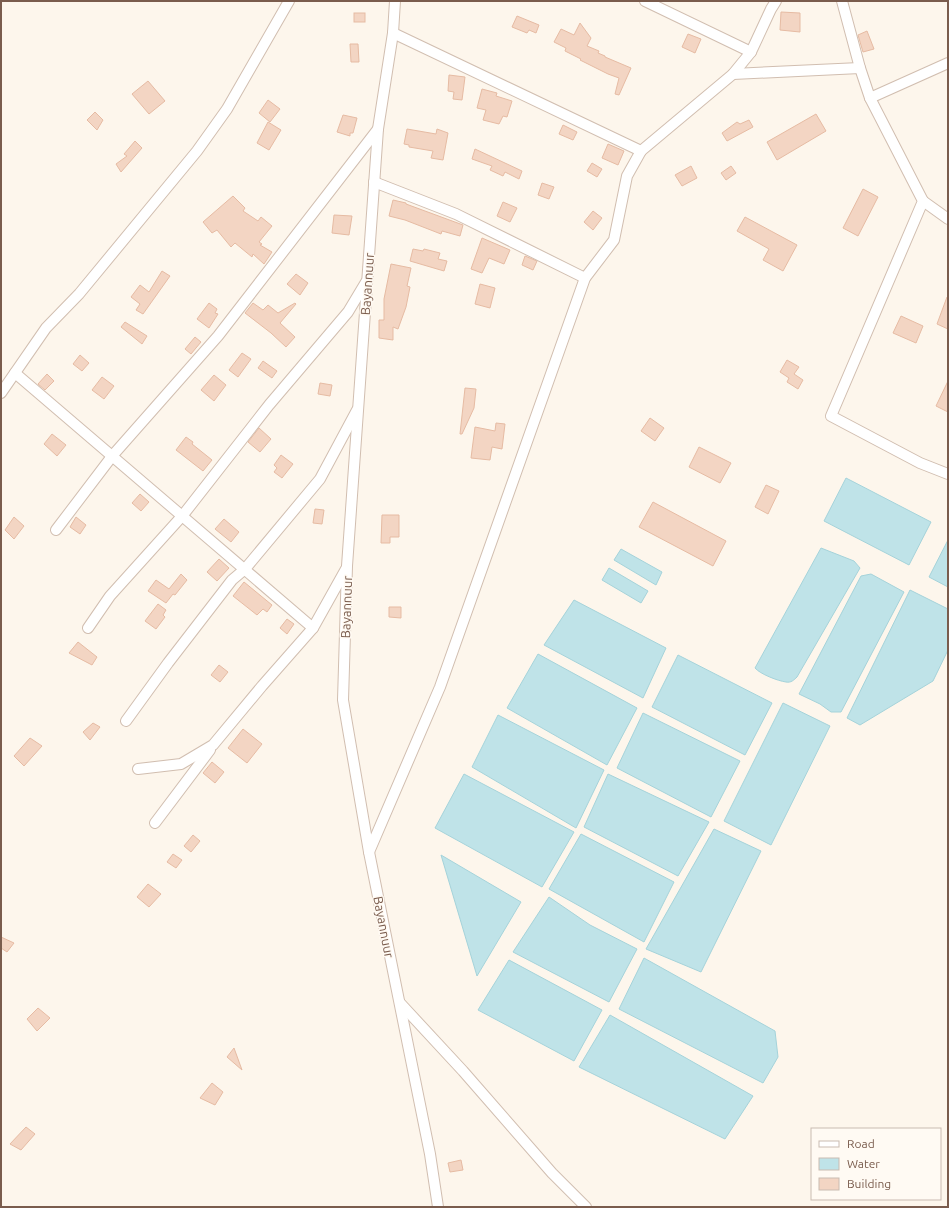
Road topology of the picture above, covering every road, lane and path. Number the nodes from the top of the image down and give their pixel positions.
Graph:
1 (289, 1) edge
2 (395, 1) edge
3 (645, 1) edge
4 (776, 1) edge
5 (842, 1) edge
6 (393, 33) junction
7 (752, 52) junction
8 (948, 63) edge
9 (860, 68) junction
10 (733, 74) junction
11 (870, 98) junction
12 (378, 129) junction
13 (641, 151) junction
14 (374, 182) junction
15 (923, 201) junction
16 (948, 219) edge
17 (585, 278) junction
18 (367, 279) junction
19 (15, 373) junction
20 (1, 393) edge
21 (358, 407) junction
22 (112, 456) junction
23 (948, 474) edge
24 (182, 515) junction
25 (56, 530) dead end
26 (347, 566) junction
27 (245, 569) junction
28 (88, 628) dead end
29 (313, 628) junction
30 (126, 721) dead end
31 (213, 745) junction
32 (138, 768) dead end
33 (155, 823) dead end
34 (369, 852) junction
35 (400, 1003) junction
36 (438, 1207) edge
37 (586, 1207) edge

1 - 19 street
2 - 6 street, Bayannuur
3 - 7 street
4 - 7 street
5 - 9 street
6 - 12 street, Bayannuur
6 - 13 street
7 - 10 street
8 - 11 street
9 - 10 street
9 - 11 street
10 - 13 street
11 - 15 street
12 - 14 street, Bayannuur
12 - 22 street
13 - 17 street
14 - 17 street
14 - 18 street, Bayannuur
15 - 16 street
15 - 23 street
17 - 34 street
18 - 21 street, Bayannuur
18 - 24 street
19 - 20 street
19 - 22 street
21 - 26 street, Bayannuur
21 - 27 street
22 - 24 street
22 - 25 street
24 - 27 street
24 - 28 street
26 - 29 street
26 - 34 street, Bayannuur
27 - 29 street
27 - 30 street
29 - 31 street
31 - 32 street
31 - 33 street
34 - 35 street, Bayannuur
35 - 36 street, Bayannuur
35 - 37 street

